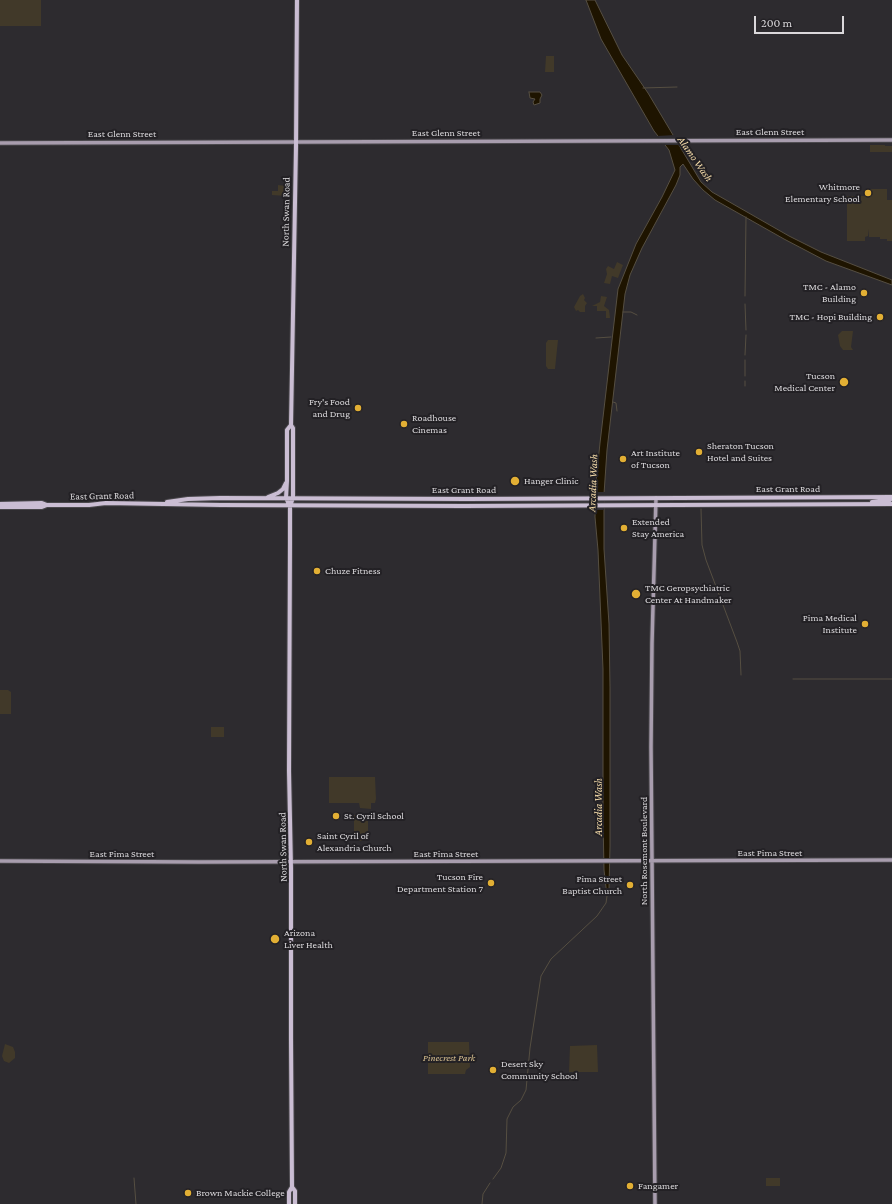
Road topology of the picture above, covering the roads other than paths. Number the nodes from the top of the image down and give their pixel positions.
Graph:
1 (297, 0) edge
2 (892, 140) edge
3 (296, 142) junction
4 (0, 143) edge
5 (291, 425) junction
6 (286, 481) junction
7 (892, 497) edge
8 (262, 498) junction
9 (286, 498) junction
10 (293, 498) junction
11 (656, 498) junction
12 (0, 504) edge
13 (156, 504) junction
14 (656, 504) junction
15 (867, 504) junction
16 (892, 504) edge
17 (47, 505) junction
18 (290, 506) junction
19 (0, 507) edge
20 (892, 860) edge
21 (0, 861) edge
22 (651, 861) junction
23 (291, 862) junction
24 (292, 1187) junction
25 (289, 1204) edge
26 (295, 1204) edge
27 (655, 1204) edge

1 - 3 main road, North Swan Road
2 - 3 street, East Glenn Street
3 - 4 street, East Glenn Street
3 - 5 main road, North Swan Road
5 - 6 main road, North Swan Road
5 - 10 main road, North Swan Road
6 - 8 main road
6 - 9 main road, North Swan Road
7 - 11 main road, East Grant Road
7 - 15 main road
8 - 9 main road, East Grant Road
8 - 13 main road, East Grant Road
9 - 10 main road, East Grant Road
9 - 18 main road, North Swan Road
10 - 11 main road, East Grant Road
10 - 18 main road, North Swan Road
11 - 14 street, North Rosemont Boulevard
12 - 17 main road, East Grant Road
13 - 17 main road, East Grant Road
13 - 18 main road, East Grant Road
14 - 15 main road, East Grant Road
14 - 18 main road, East Grant Road
14 - 22 street, North Rosemont Boulevard
15 - 16 main road, East Grant Road
17 - 19 main road, East Grant Road
18 - 23 main road, North Swan Road
20 - 22 street, East Pima Street
21 - 23 street, East Pima Street
22 - 23 street, East Pima Street
22 - 27 street, North Rosemont Boulevard
23 - 24 main road, North Swan Road
24 - 25 main road, North Swan Road
24 - 26 main road, North Swan Road

